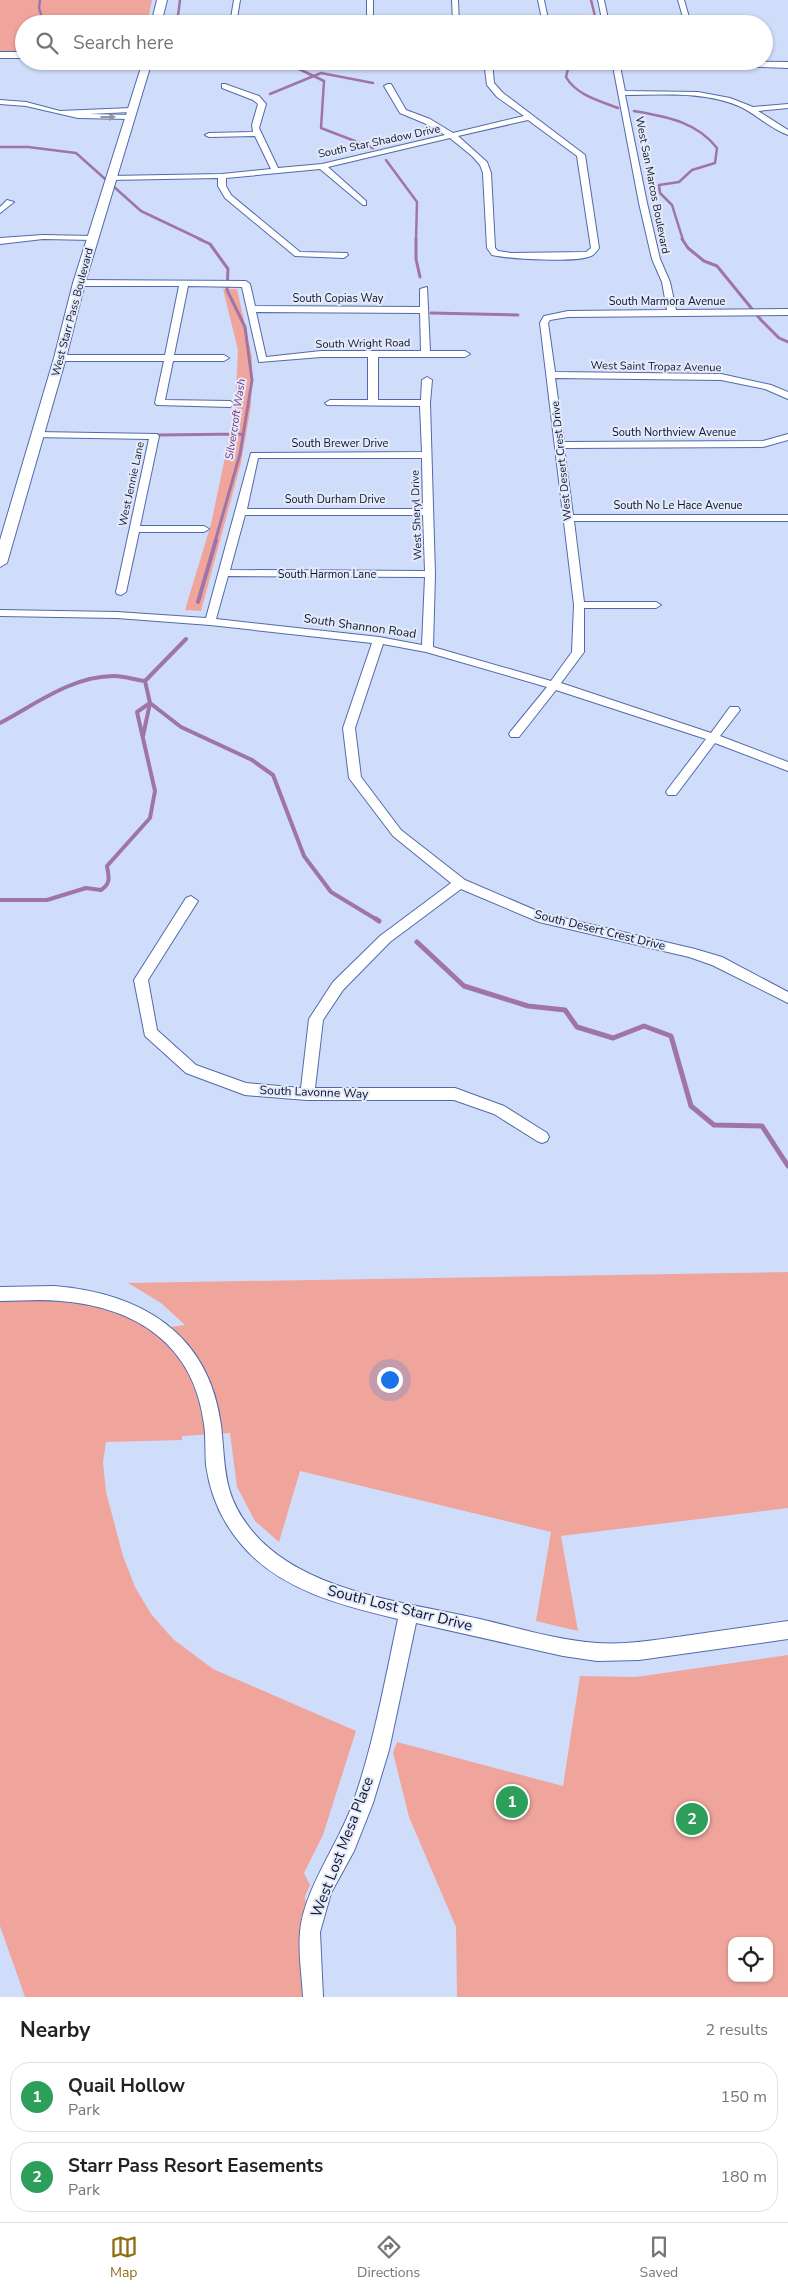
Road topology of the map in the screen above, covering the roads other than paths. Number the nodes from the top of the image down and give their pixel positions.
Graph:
1 (162, 0) edge
2 (237, 0) edge
3 (370, 0) edge
4 (455, 0) edge
5 (541, 0) edge
6 (601, 0) edge
7 (681, 0) edge
8 (158, 15) edge
9 (234, 15) edge
10 (370, 15) edge
11 (456, 15) edge
12 (544, 15) edge
13 (604, 15) edge
14 (685, 15) edge
15 (0, 55) edge
16 (15, 55) edge
17 (773, 64) edge
18 (788, 65) edge
19 (145, 70) edge
20 (489, 70) edge
21 (618, 70) edge
22 (225, 86) dead end
23 (388, 86) dead end
24 (623, 93) junction
25 (0, 102) edge
26 (788, 106) edge
27 (751, 110) junction
28 (130, 114) junction
29 (530, 117) junction
30 (788, 133) edge
31 (256, 134) junction
32 (209, 135) dead end
33 (454, 137) junction
34 (322, 166) junction
35 (275, 170) junction
36 (222, 176) junction
37 (110, 178) junction
38 (10, 202) dead end
39 (363, 203) dead end
40 (0, 211) edge
41 (93, 238) junction
42 (0, 242) edge
43 (344, 255) dead end
44 (79, 283) junction
45 (184, 284) junction
46 (424, 289) dead end
47 (252, 309) junction
48 (424, 310) junction
49 (672, 312) junction
50 (788, 312) edge
51 (543, 316) joint
52 (426, 354) junction
53 (465, 354) dead end
54 (373, 355) junction
55 (169, 357) junction
56 (60, 358) junction
57 (224, 358) dead end
58 (551, 375) junction
59 (426, 380) dead end
60 (788, 396) edge
61 (330, 403) dead end
62 (373, 403) junction
63 (425, 403) junction
64 (230, 404) dead end
65 (37, 435) junction
66 (788, 437) edge
67 (560, 445) junction
68 (426, 455) junction
69 (242, 512) junction
70 (429, 512) junction
71 (567, 518) junction
72 (788, 518) edge
73 (135, 529) junction
74 (204, 529) dead end
75 (0, 563) edge
76 (224, 573) junction
77 (430, 574) junction
78 (122, 592) dead end
79 (579, 605) junction
80 (656, 605) dead end
81 (0, 614) edge
82 (210, 622) junction
83 (379, 640) junction
84 (427, 649) junction
85 (554, 686) junction
86 (734, 710) dead end
87 (515, 734) dead end
88 (714, 738) junction
89 (788, 767) edge
90 (672, 792) dead end
91 (460, 883) junction
92 (190, 901) dead end
93 (788, 998) edge
94 (306, 1094) junction
95 (542, 1136) dead end
96 (0, 1294) edge
97 (409, 1612) junction
98 (788, 1630) edge
99 (313, 1997) edge

1 - 8 main road
2 - 9 street
3 - 10 street
4 - 11 street
5 - 12 street
6 - 13 street
7 - 14 street
15 - 16 main road
17 - 18 street
19 - 28 street, West Starr Pass Boulevard
20 - 29 street
21 - 24 street, West San Marcos Boulevard
22 - 31 street
23 - 33 street
24 - 27 street
24 - 49 street, West San Marcos Boulevard
25 - 28 street
26 - 27 street
27 - 30 street
28 - 37 street, West Starr Pass Boulevard
29 - 33 street, South Star Shadow Drive
29 - 33 street
31 - 32 street
31 - 35 street
33 - 34 street, South Star Shadow Drive
34 - 35 street, South Star Shadow Drive
34 - 39 street
35 - 36 street, South Star Shadow Drive
36 - 37 street, South Star Shadow Drive
36 - 43 street
37 - 41 street, West Starr Pass Boulevard
38 - 40 street
41 - 42 street
41 - 44 street, West Starr Pass Boulevard
44 - 45 street
44 - 56 street, West Starr Pass Boulevard
45 - 47 street
45 - 55 street
46 - 48 street
47 - 48 street, South Copias Way
47 - 54 street, South Wright Road
48 - 52 street
49 - 50 street, South Marmora Avenue
49 - 51 street, South Marmora Avenue
51 - 58 street, West Desert Crest Drive
52 - 53 street, South Wright Road
52 - 54 street, South Wright Road
54 - 62 street
55 - 56 street
55 - 57 street
55 - 64 street
56 - 65 street, West Starr Pass Boulevard
58 - 60 street, West Saint Tropaz Avenue
58 - 67 street, West Desert Crest Drive
59 - 63 street, West Sheryl Drive
61 - 62 street
62 - 63 street
63 - 68 street, West Sheryl Drive
65 - 73 street, West Jennie Lane
65 - 75 street, West Starr Pass Boulevard
66 - 67 street, South Northview Avenue
67 - 71 street, West Desert Crest Drive
68 - 69 street, South Brewer Drive
68 - 70 street, West Sheryl Drive
69 - 70 street, South Durham Drive
69 - 76 street
70 - 77 street, West Sheryl Drive
71 - 72 street, South No Le Hace Avenue
71 - 79 street, West Desert Crest Drive
73 - 74 street
73 - 78 street, West Jennie Lane
76 - 77 street, South Harmon Lane
76 - 82 street
77 - 84 street, West Sheryl Drive
79 - 80 street
79 - 85 street, West Desert Crest Drive
81 - 82 street, South Shannon Road
82 - 83 street, South Shannon Road
83 - 84 street, South Shannon Road
83 - 91 street, South Desert Crest Drive
84 - 85 street, South Shannon Road
85 - 87 street, West Desert Crest Drive
85 - 88 street, South Shannon Road
86 - 88 street
88 - 89 street, South Shannon Road
88 - 90 street
91 - 93 street, South Desert Crest Drive
91 - 94 street
92 - 94 street, South Lavonne Way
94 - 95 street, South Lavonne Way
96 - 97 street, South Lost Starr Drive
97 - 98 street, South Lost Starr Drive
97 - 99 street, West Lost Mesa Place

